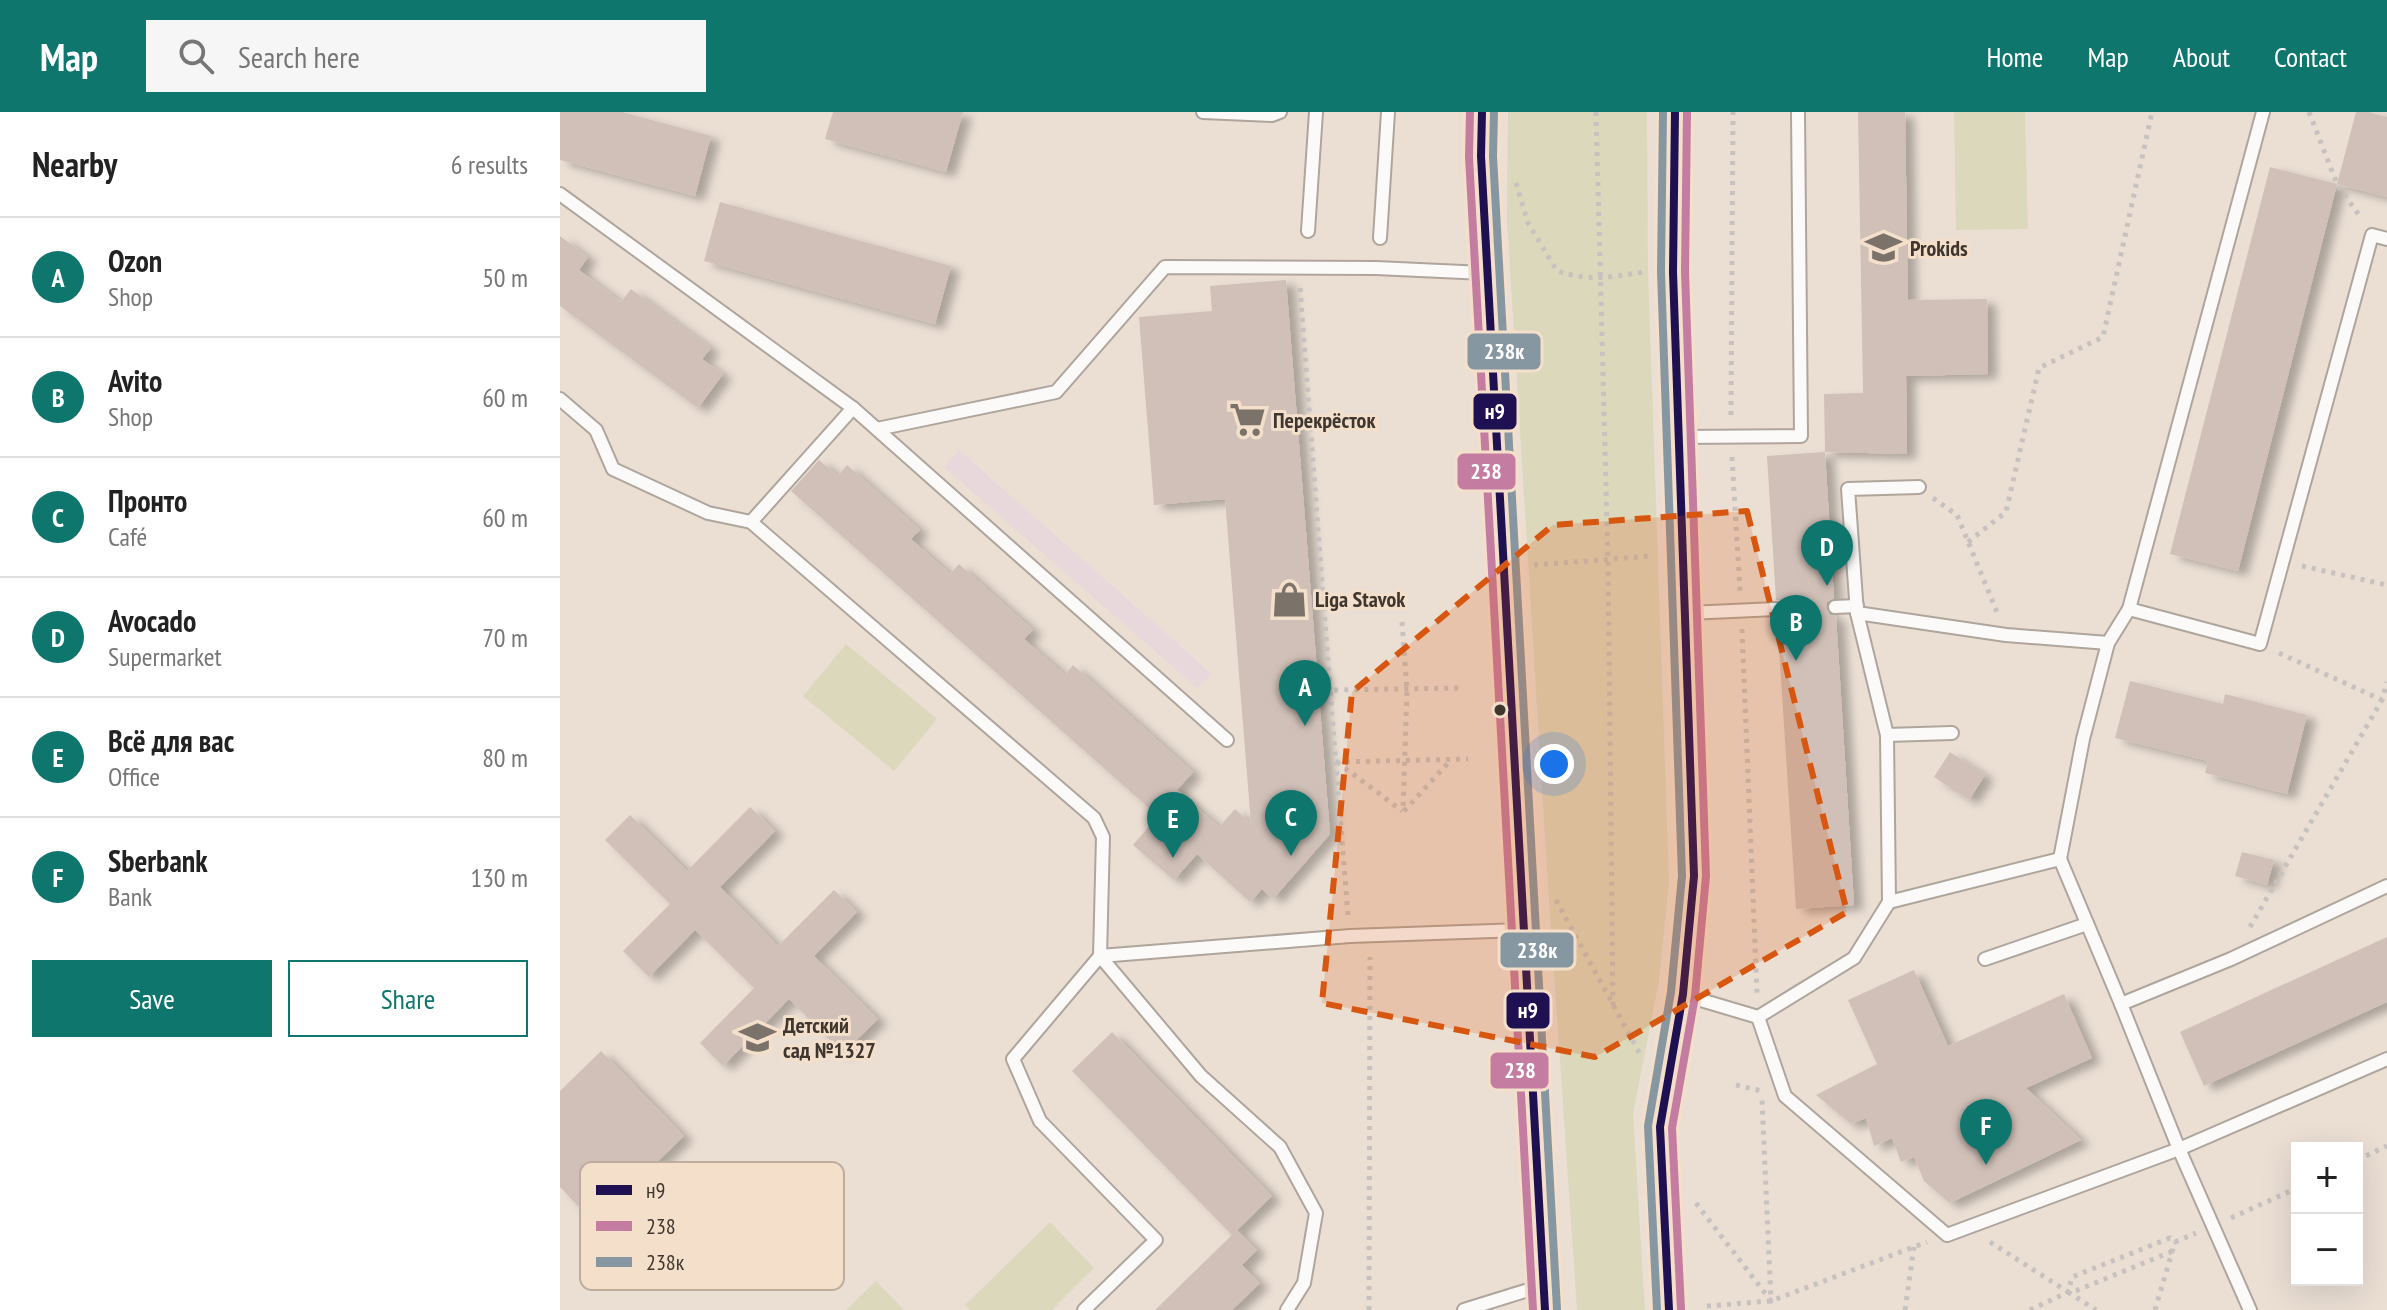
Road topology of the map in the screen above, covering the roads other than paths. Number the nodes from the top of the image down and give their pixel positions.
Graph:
1 (1203, 112) edge
2 (1280, 112) edge
3 (1316, 112) edge
4 (1388, 112) edge
5 (1482, 112) edge
6 (1675, 112) edge
7 (1798, 112) edge
8 (2263, 112) edge
9 (560, 194) edge
10 (1308, 231) dead end
11 (1380, 238) dead end
12 (2387, 239) edge
13 (1488, 273) junction
14 (560, 399) edge
15 (853, 408) junction
16 (877, 429) junction
17 (1679, 437) junction
18 (1919, 487) road end
19 (751, 522) junction
20 (1835, 607) dead end
21 (1776, 609) dead end
22 (2129, 609) junction
23 (1857, 610) junction
24 (1685, 613) junction
25 (2108, 643) junction
26 (1952, 733) dead end
27 (1887, 735) junction
28 (1227, 740) dead end
29 (2060, 859) junction
30 (2387, 886) edge
31 (1889, 902) junction
32 (2087, 924) junction
33 (1524, 930) junction
34 (1100, 956) junction
35 (1985, 959) dead end
36 (1683, 994) junction
37 (2121, 1004) junction
38 (1758, 1017) junction
39 (2387, 1059) edge
40 (2179, 1149) junction
41 (1544, 1298) edge
42 (1084, 1310) edge
43 (1287, 1310) edge
44 (1464, 1310) edge
45 (1669, 1310) edge
46 (2250, 1310) edge

1 - 2 lane
3 - 10 lane
4 - 11 lane
5 - 13 street
6 - 17 street
7 - 17 lane
8 - 22 lane
9 - 15 lane
12 - 22 lane
13 - 16 lane
13 - 33 street
14 - 19 lane
15 - 16 lane
15 - 19 lane
16 - 28 lane
17 - 24 street
18 - 23 lane
19 - 34 lane
20 - 23 lane
21 - 24 lane
22 - 25 lane
23 - 25 lane
23 - 27 lane
24 - 36 street
25 - 29 lane
26 - 27 lane
27 - 31 lane
29 - 31 lane
29 - 32 lane
30 - 37 lane
31 - 38 lane
32 - 35 lane
32 - 37 lane
33 - 34 lane
33 - 41 street
34 - 42 lane
34 - 43 lane
36 - 38 lane
36 - 45 street
37 - 40 lane
38 - 40 lane
39 - 40 lane
40 - 46 lane
41 - 44 lane

